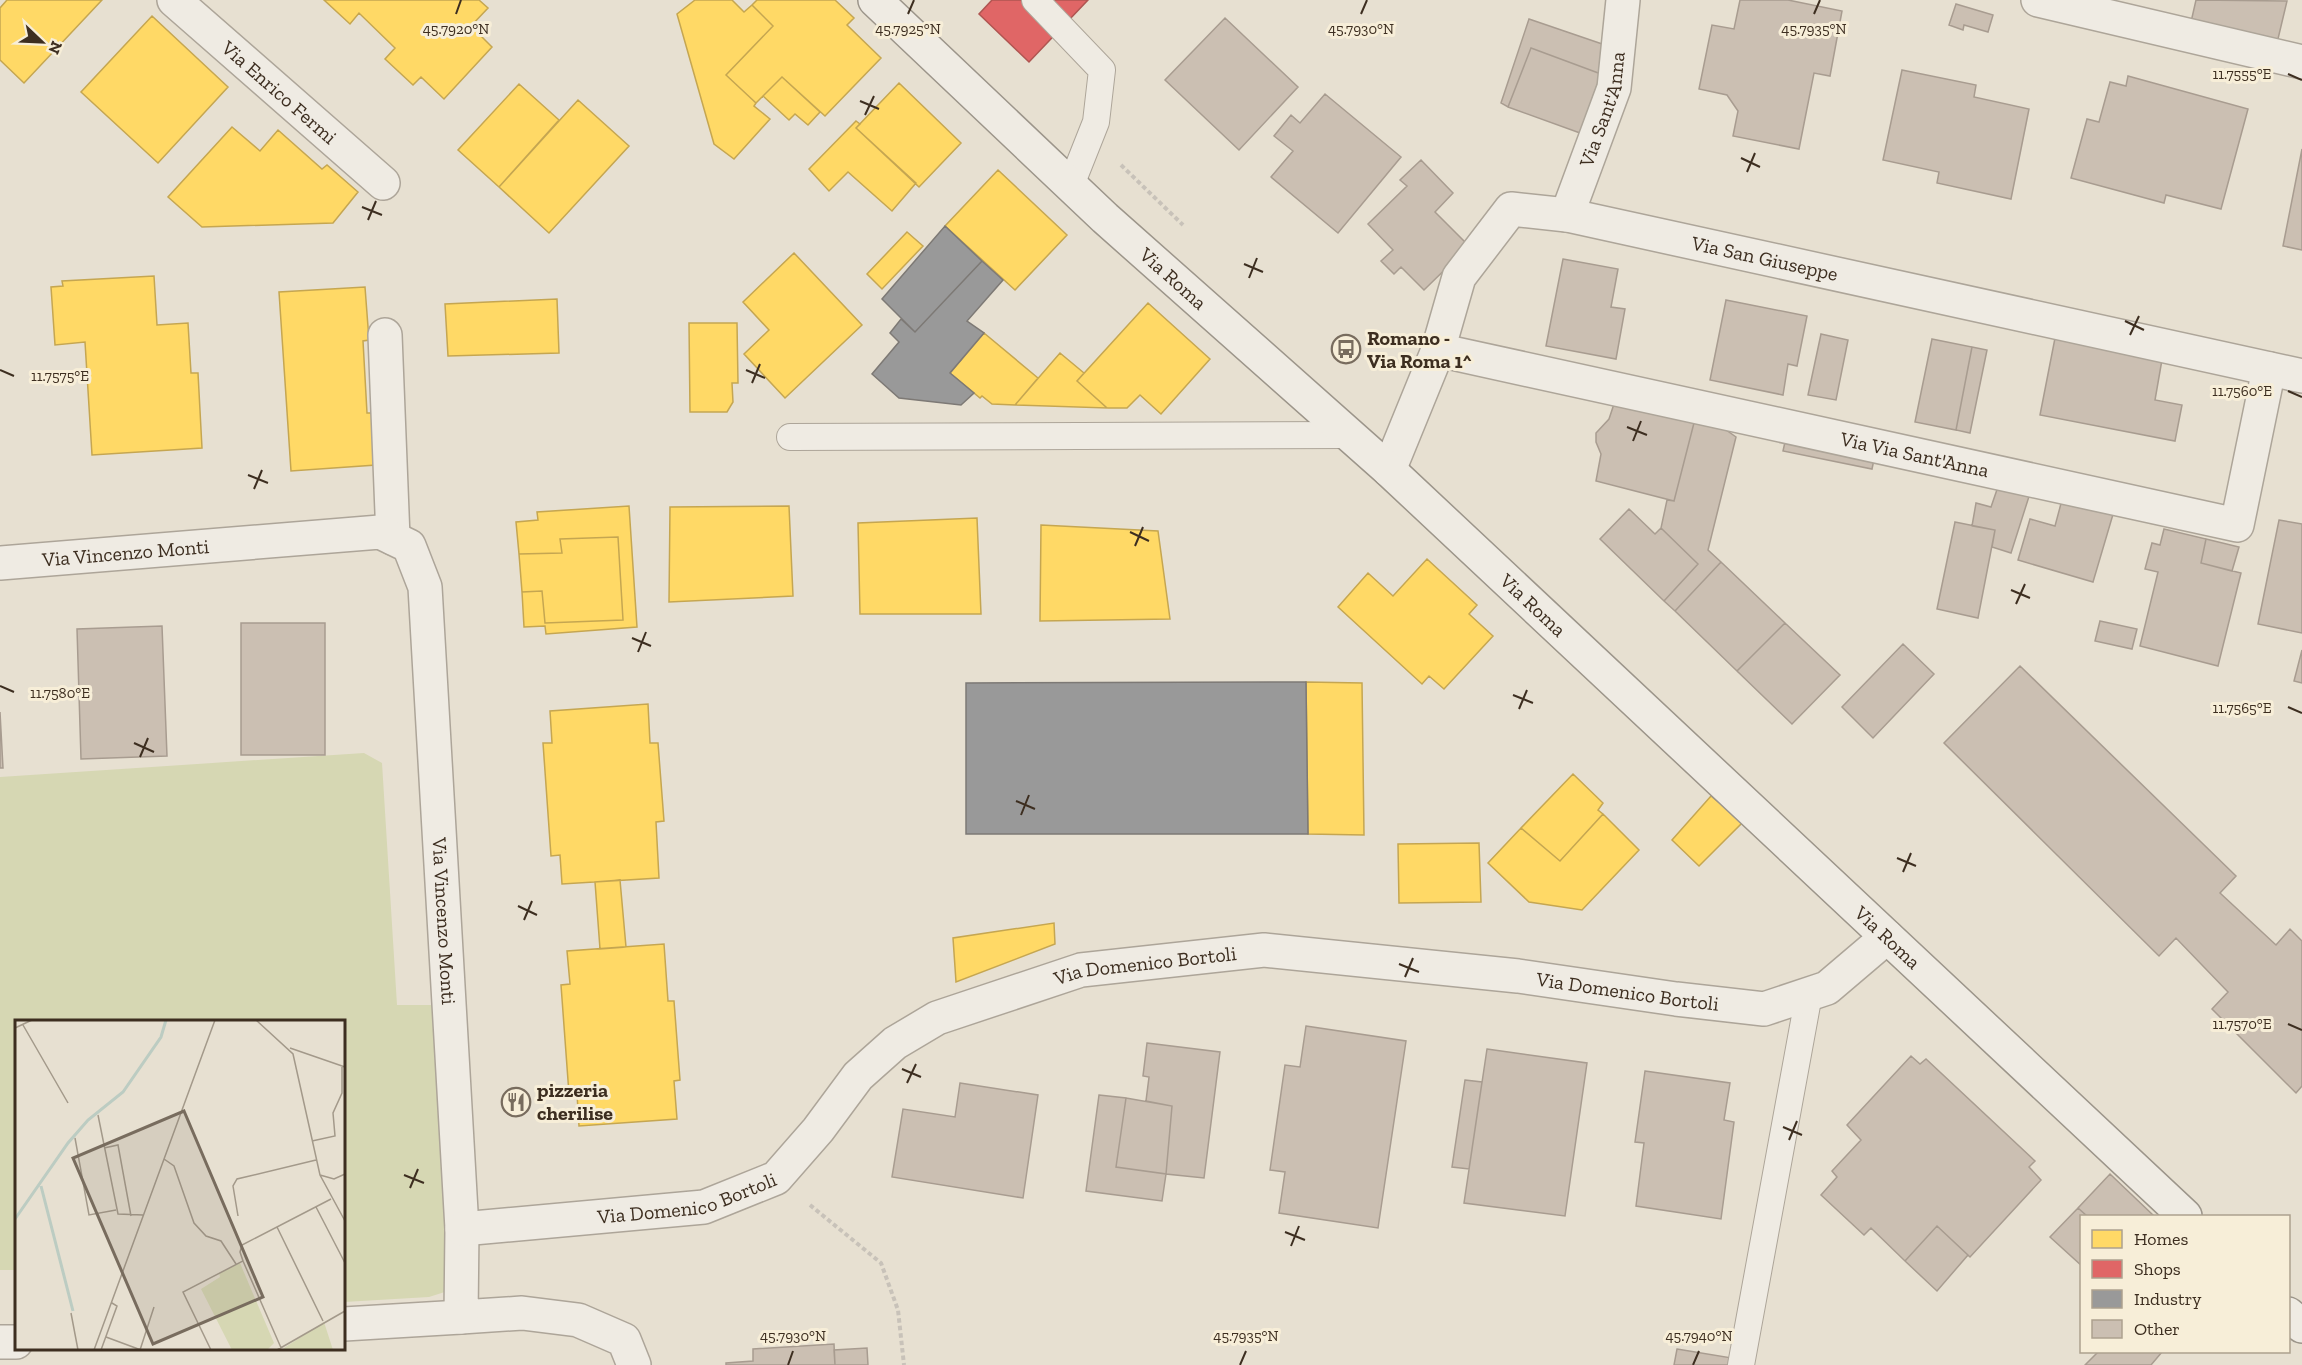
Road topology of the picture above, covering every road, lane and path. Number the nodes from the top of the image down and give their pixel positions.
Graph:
1 (174, 0) edge
2 (875, 0) edge
3 (1035, 0) edge
4 (1623, 0) edge
5 (2038, 0) edge
6 (2302, 62) edge
7 (383, 183) dead end
8 (1071, 185) junction
9 (1567, 215) junction
10 (385, 336) dead end
11 (1438, 350) junction
12 (2269, 369) junction
13 (2302, 376) edge
14 (1349, 435) junction
15 (790, 437) dead end
16 (1389, 470) junction
17 (393, 538) junction
18 (0, 563) edge
19 (1887, 937) junction
20 (1809, 994) junction
21 (776, 1178) junction
22 (2184, 1215) edge
23 (462, 1229) junction
24 (2290, 1315) edge
25 (461, 1317) junction
26 (345, 1324) edge
27 (2302, 1326) edge
28 (629, 1352) edge
29 (904, 1365) edge
30 (1741, 1365) edge

1 - 7 street, Via Enrico Fermi
2 - 8 street, Via Roma
3 - 8 lane
4 - 9 street, Via Sant'Anna
5 - 6 street
8 - 14 street, Via Roma
9 - 11 street, Via San Giuseppe
9 - 12 street, Via San Giuseppe
10 - 17 street
11 - 12 street, Via Via Sant'Anna
11 - 16 street, Via San Giuseppe
12 - 13 street, Via San Giuseppe
14 - 15 lane
14 - 16 street, Via Roma
16 - 19 street, Via Roma
17 - 18 street, Via Vincenzo Monti
17 - 23 street, Via Vincenzo Monti
19 - 20 street, Via Domenico Bortoli
19 - 22 street, Via Roma
20 - 21 street, Via Domenico Bortoli
20 - 30 lane
21 - 23 street, Via Domenico Bortoli
21 - 29 path
23 - 25 street, Via Vincenzo Monti
24 - 27 street
25 - 26 street
25 - 28 street

